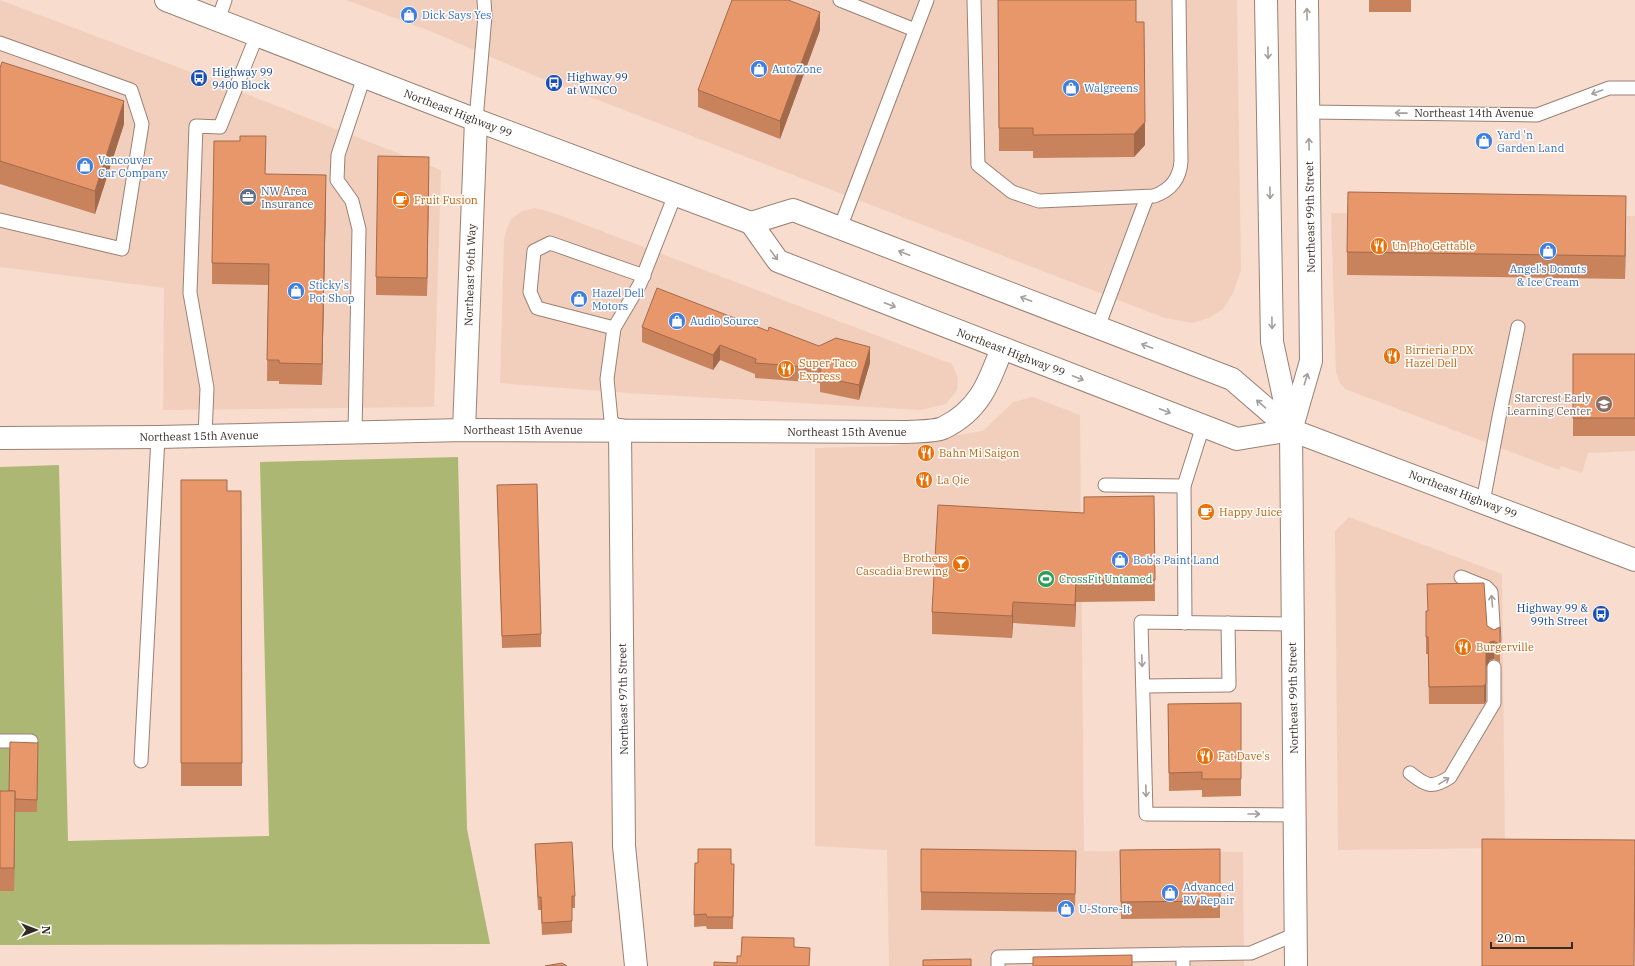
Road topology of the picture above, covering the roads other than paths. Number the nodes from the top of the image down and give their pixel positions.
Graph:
1 (166, 0) edge
2 (484, 0) edge
3 (840, 0) edge
4 (927, 0) edge
5 (974, 0) edge
6 (1179, 0) edge
7 (1266, 0) edge
8 (1307, 0) edge
9 (221, 10) edge
10 (916, 30) junction
11 (257, 36) junction
12 (0, 43) edge
13 (364, 77) junction
14 (1635, 88) edge
15 (1308, 112) junction
16 (476, 120) junction
17 (675, 195) junction
18 (1147, 197) junction
19 (0, 220) edge
20 (751, 223) junction
21 (840, 228) junction
22 (644, 276) junction
23 (1098, 327) junction
24 (1518, 327) dead end
25 (614, 328) junction
26 (1002, 348) junction
27 (1203, 426) junction
28 (464, 430) junction
29 (620, 430) junction
30 (1291, 430) junction
31 (356, 433) junction
32 (205, 436) junction
33 (158, 437) junction
34 (0, 438) edge
35 (1105, 485) dead end
36 (1184, 486) junction
37 (1483, 502) junction
38 (1635, 560) edge
39 (1461, 578) dead end
40 (1185, 623) junction
41 (1228, 623) junction
42 (1292, 624) junction
43 (1494, 640) edge
44 (1494, 667) dead end
45 (1143, 686) junction
46 (0, 741) edge
47 (31, 741) edge
48 (141, 761) dead end
49 (1410, 773) dead end
50 (1295, 815) junction
51 (1296, 934) junction
52 (1183, 960) edge
53 (636, 966) edge
54 (998, 966) edge
55 (1296, 966) edge

1 - 9 main road, Northeast Highway 99
2 - 16 lane
3 - 10 lane
4 - 10 lane
5 - 18 lane
6 - 18 lane
7 -> 30 main road, Northeast 99th Street
15 -> 8 main road, Northeast 99th Street
9 - 11 main road, Northeast Highway 99
10 - 21 lane
11 - 13 main road, Northeast Highway 99
11 - 32 lane
12 - 19 lane
13 - 16 main road, Northeast Highway 99
13 - 31 lane
14 -> 15 lane, Northeast 14th Avenue
30 -> 15 main road, Northeast 99th Street
16 - 17 main road, Northeast Highway 99
16 - 28 main road, Northeast 96th Way
17 - 20 main road, Northeast Highway 99
17 - 22 lane
18 - 23 lane
20 - 21 main road, Northeast Highway 99
20 -> 26 main road, Northeast Highway 99
23 -> 21 main road, Northeast Highway 99
22 - 25 lane
22 - 25 lane
30 -> 23 main road, Northeast Highway 99
24 - 37 lane
25 - 29 lane
26 -> 27 main road, Northeast Highway 99
26 - 29 main road, Northeast 15th Avenue
27 - 30 main road, Northeast Highway 99
27 - 36 lane
28 - 29 main road, Northeast 15th Avenue
28 - 31 main road, Northeast 15th Avenue
29 - 53 main road, Northeast 97th Street
30 - 37 main road, Northeast Highway 99
30 - 42 main road, Northeast 99th Street
31 - 32 main road, Northeast 15th Avenue
32 - 33 main road, Northeast 15th Avenue
33 - 34 main road, Northeast 15th Avenue
33 - 48 lane
35 - 36 lane
36 - 40 lane
37 - 38 main road, Northeast Highway 99
43 -> 39 lane
40 - 41 lane
40 -> 45 lane
41 - 42 lane
41 - 45 lane
42 - 50 main road, Northeast 99th Street
49 -> 44 lane
45 -> 50 lane
46 - 47 lane
50 - 51 main road, Northeast 99th Street
51 - 52 lane
51 - 55 main road, Northeast 99th Street
52 - 54 lane

